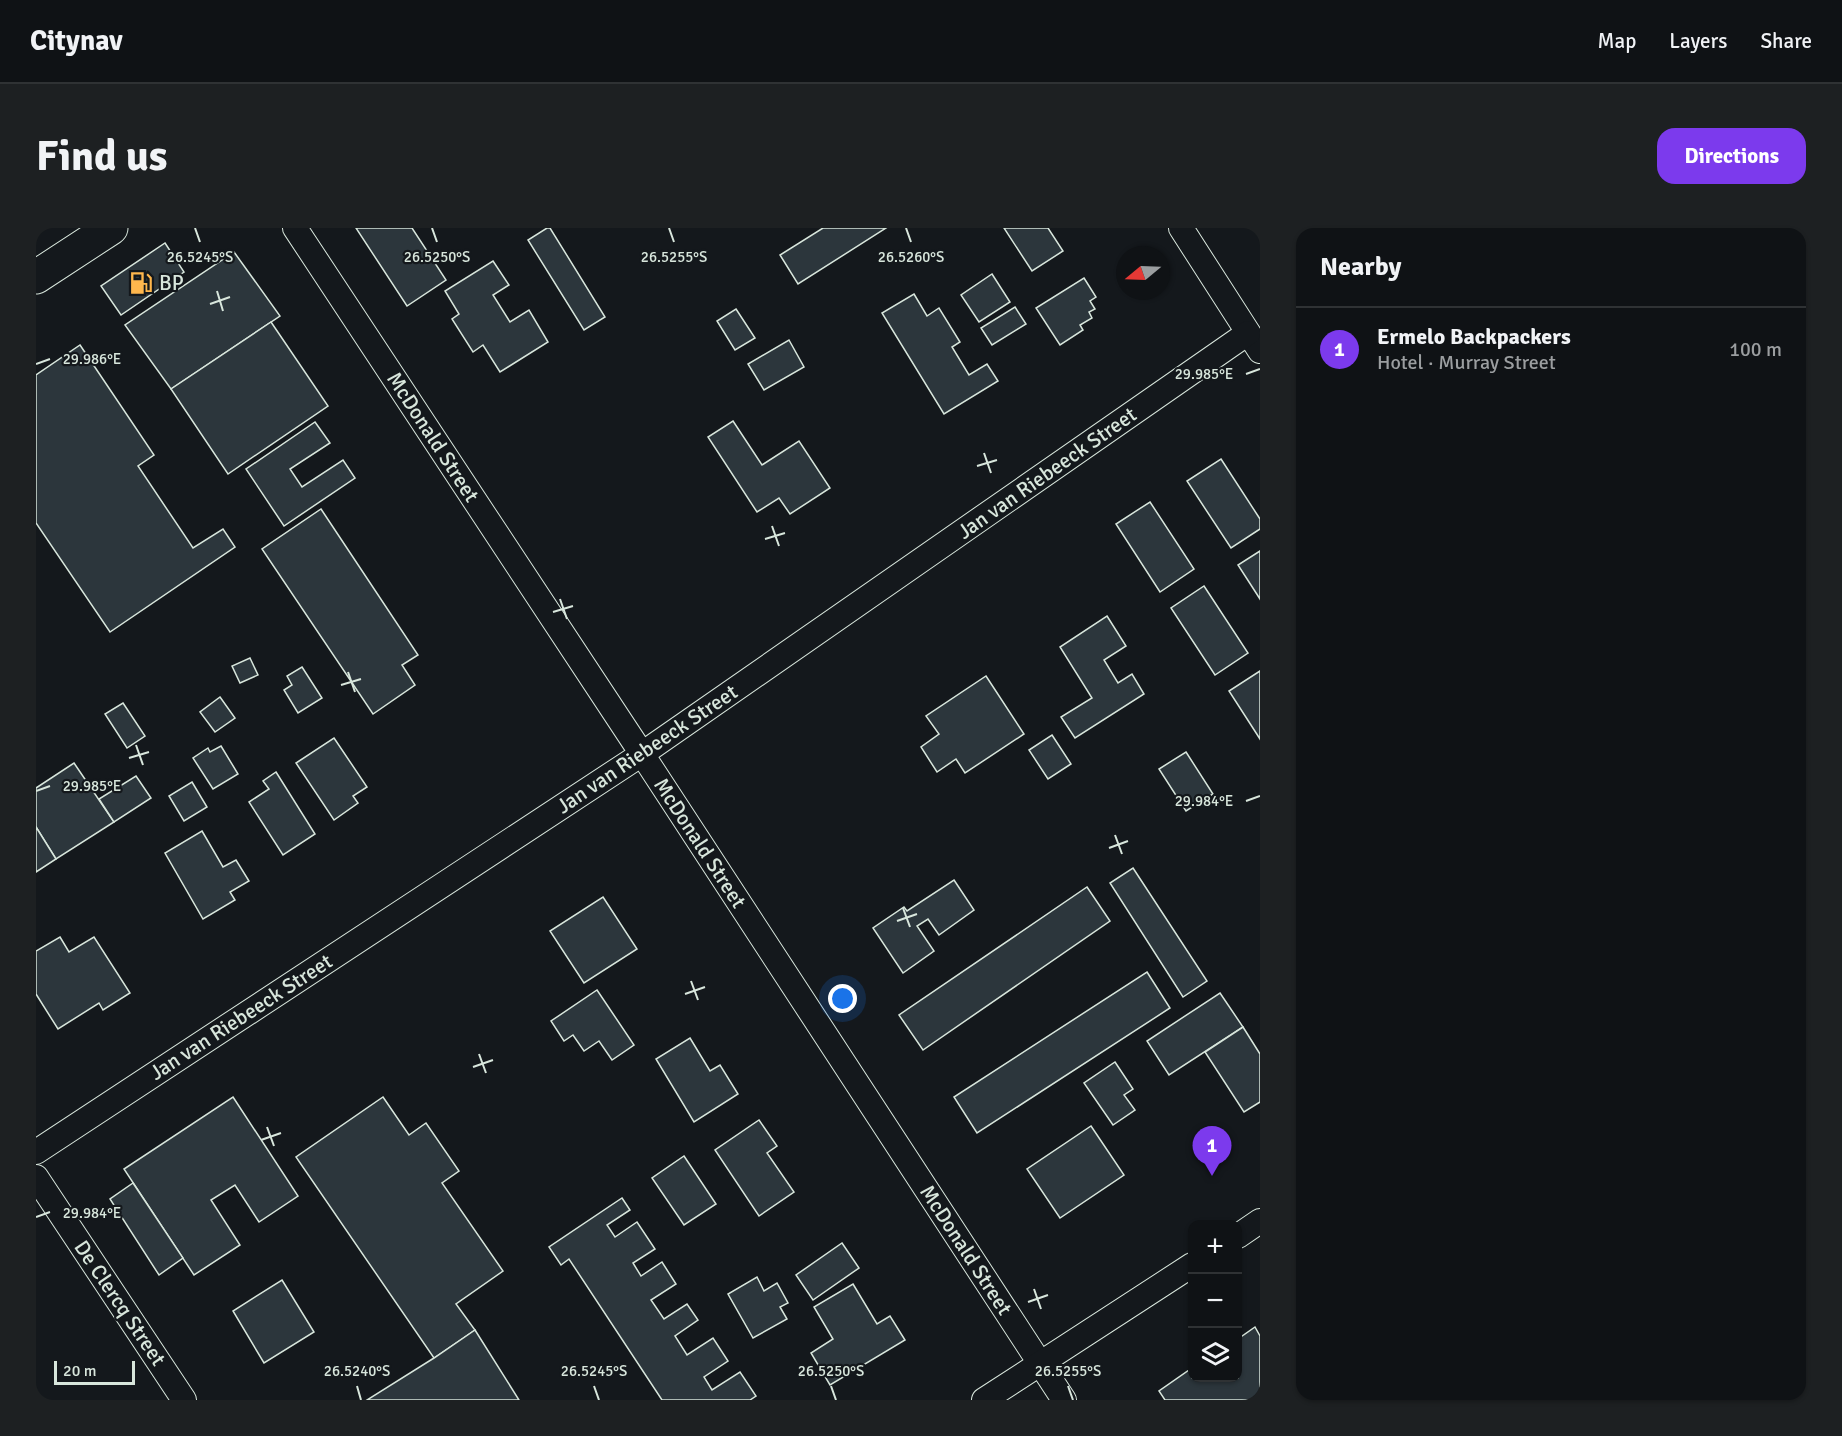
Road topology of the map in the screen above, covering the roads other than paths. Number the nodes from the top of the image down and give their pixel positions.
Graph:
1 (111, 228) edge
2 (295, 228) edge
3 (1181, 228) edge
4 (36, 278) edge
5 (1254, 342) edge
6 (642, 754) junction
7 (36, 1152) edge
8 (36, 1177) edge
9 (1260, 1221) edge
10 (1242, 1233) edge
11 (1188, 1268) edge
12 (1040, 1363) junction
13 (184, 1400) edge
14 (984, 1400) edge
15 (1064, 1400) edge

1 - 4 highway
2 - 6 street, McDonald Street
3 - 5 street
5 - 6 street, Jan van Riebeeck Street
6 - 7 street, Jan van Riebeeck Street
6 - 12 street, McDonald Street
8 - 13 street, De Clercq Street
9 - 10 street
11 - 12 street
12 - 14 street
12 - 15 street, McDonald Street

